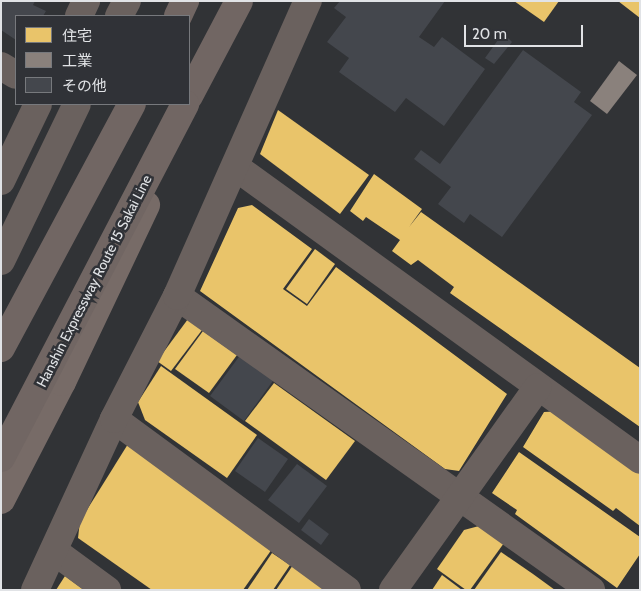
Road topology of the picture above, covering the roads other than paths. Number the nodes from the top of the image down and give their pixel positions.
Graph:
1 (86, 1) edge
2 (127, 1) edge
3 (186, 1) edge
4 (239, 1) edge
5 (251, 1) edge
6 (308, 1) edge
7 (80, 15) edge
8 (120, 15) edge
9 (179, 15) edge
10 (1, 66) edge
11 (15, 74) edge
12 (190, 94) edge
13 (38, 105) edge
14 (77, 105) edge
15 (131, 105) edge
16 (184, 105) edge
17 (237, 168) junction
18 (1, 181) edge
19 (1, 261) edge
20 (178, 296) junction
21 (1, 348) edge
22 (538, 387) junction
23 (114, 420) junction
24 (1, 458) edge
25 (640, 460) edge
26 (460, 496) junction
27 (1, 500) edge
28 (54, 550) junction
29 (35, 590) edge
30 (107, 590) edge
31 (348, 590) edge
32 (393, 590) edge
33 (591, 590) edge

1 - 7 street
2 - 8 street
3 - 9 highway
4 - 12 highway
5 - 27 street
6 - 17 street
10 - 11 street
13 - 18 street
14 - 19 street
15 - 21 highway
16 - 24 highway, Hanshin Expressway Route 15 Sakai Line
17 - 20 street
17 - 22 street
20 - 23 street
20 - 26 street
22 - 25 street
22 - 26 street
23 - 28 street
23 - 31 street
26 - 32 street
26 - 33 street
28 - 29 street
28 - 30 street

